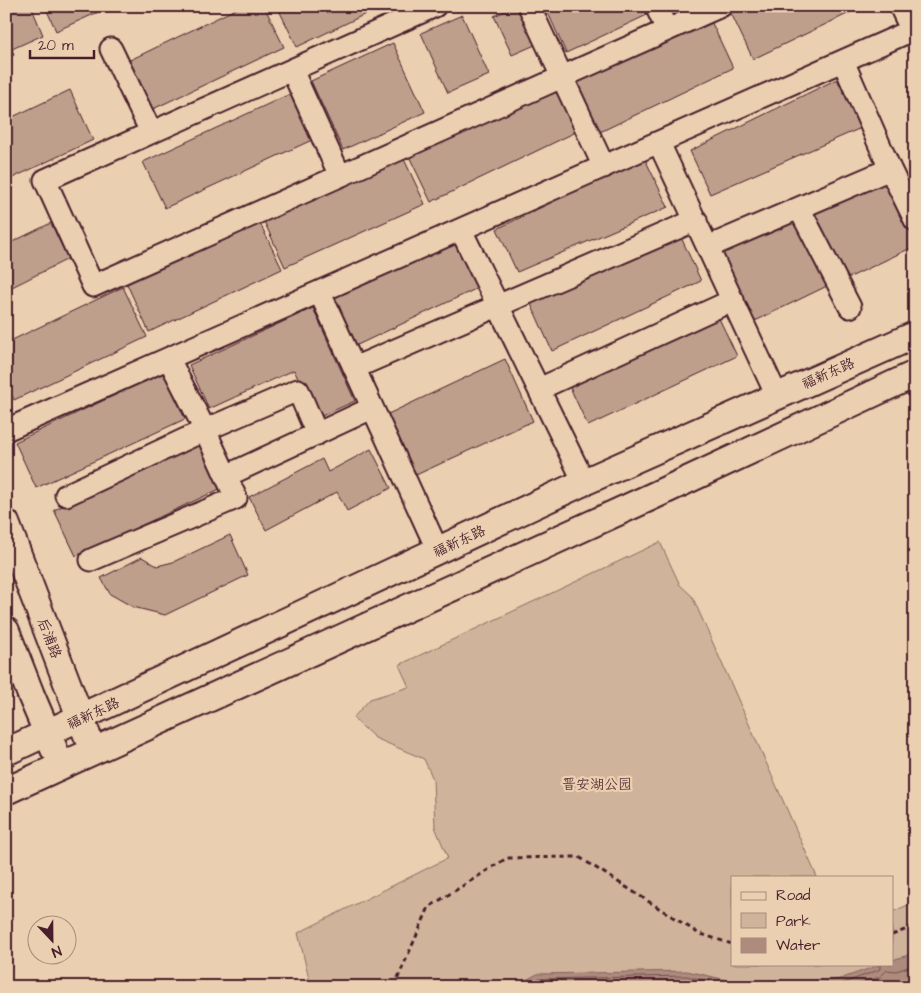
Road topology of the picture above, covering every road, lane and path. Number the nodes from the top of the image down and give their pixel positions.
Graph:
1 (435, 6) edge
2 (529, 6) edge
3 (656, 6) edge
4 (721, 6) edge
5 (900, 6) edge
6 (667, 30) junction
7 (913, 30) edge
8 (111, 49) dead end
9 (844, 61) junction
10 (292, 70) junction
11 (561, 77) junction
12 (151, 132) junction
13 (659, 143) junction
14 (604, 167) junction
15 (890, 169) junction
16 (340, 176) junction
17 (799, 208) junction
18 (696, 220) junction
19 (915, 220) edge
20 (461, 230) junction
21 (708, 247) junction
22 (320, 293) junction
23 (733, 300) junction
24 (850, 306) dead end
25 (498, 307) junction
26 (915, 335) edge
27 (169, 359) junction
28 (354, 368) junction
29 (915, 374) edge
30 (539, 389) junction
31 (776, 396) junction
32 (372, 408) junction
33 (6, 430) edge
34 (205, 430) junction
35 (317, 434) junction
36 (226, 476) junction
37 (584, 482) junction
38 (66, 495) dead end
39 (6, 523) edge
40 (438, 551) junction
41 (91, 560) dead end
42 (6, 631) edge
43 (81, 719) junction
44 (48, 734) junction
45 (6, 752) edge
46 (94, 752) junction
47 (61, 767) junction
48 (6, 791) edge
49 (915, 926) edge
50 (894, 934) edge
51 (731, 944) edge
52 (394, 987) edge

1 - 10 street
2 - 11 street
3 - 6 street
4 - 6 street
5 - 7 street
6 - 11 street
7 - 9 street
8 - 12 street
9 - 13 street
9 - 15 street
10 - 12 street
10 - 16 street
11 - 14 street
11 - 16 street
12 - 16 street
13 - 14 street
13 - 18 street
14 - 20 street
15 - 17 street
15 - 19 street
17 - 21 street
17 - 24 street
18 - 21 street
18 - 25 street
20 - 22 street
20 - 25 street
21 - 23 street
22 - 27 street
22 - 28 street
23 - 30 street
23 - 31 street
25 - 28 street
25 - 30 street
26 - 31 main road, 福新东路
27 - 33 street
27 - 34 street
28 - 32 street
29 - 46 main road
30 - 37 street
31 - 37 main road, 福新东路
32 - 35 street
32 - 40 street
34 - 35 street
34 - 36 street
34 - 38 street
35 - 36 street
36 - 41 street
37 - 40 main road, 福新东路
39 - 43 main road, 后浦路
40 - 43 main road, 福新东路
42 - 44 main road
43 - 44 main road, 福新东路
43 - 46 main road, 后浦路
44 - 45 main road, 福新东路
44 - 47 main road
46 - 47 main road
47 - 48 main road
49 - 50 path
51 - 52 path

